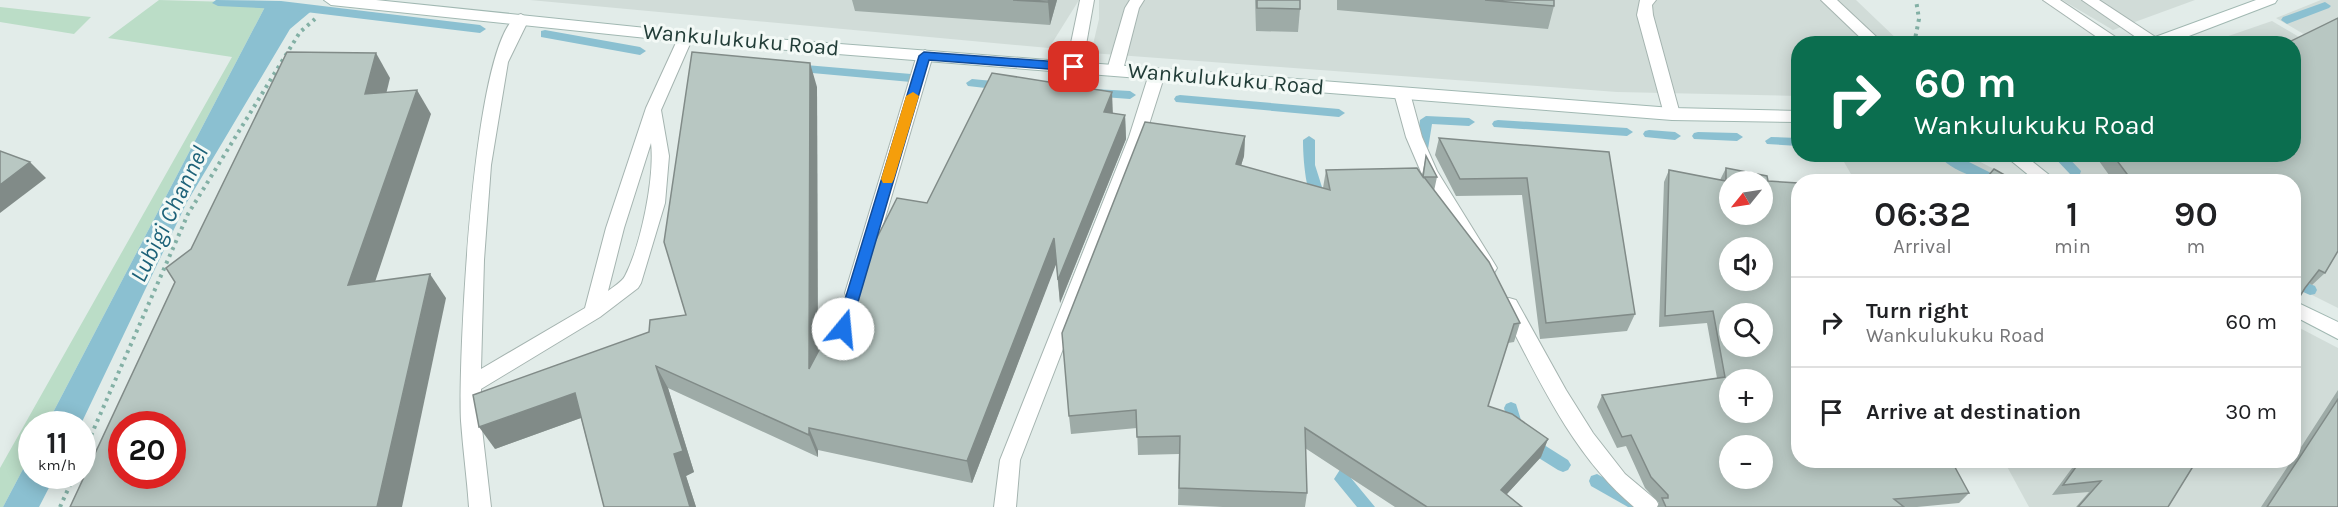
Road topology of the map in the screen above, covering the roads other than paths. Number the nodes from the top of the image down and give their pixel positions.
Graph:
1 (331, 0) edge
2 (338, 0) edge
3 (1087, 0) edge
4 (1137, 0) edge
5 (1649, 0) edge
6 (1828, 0) edge
7 (2050, 0) edge
8 (2089, 0) edge
9 (2270, 0) edge
10 (521, 19) junction
11 (1868, 36) edge
12 (2106, 36) edge
13 (2143, 36) edge
14 (2172, 36) edge
15 (685, 37) junction
16 (924, 56) junction
17 (1074, 67) junction
18 (1115, 70) junction
19 (1157, 74) junction
20 (1402, 93) junction
21 (654, 108) junction
22 (1672, 114) junction
23 (1791, 117) edge
24 (2022, 162) edge
25 (2039, 174) edge
26 (850, 307) edge
27 (593, 312) junction
28 (2301, 312) edge
29 (2338, 331) edge
30 (471, 385) junction
31 (480, 507) edge
32 (1005, 507) edge
33 (1649, 507) edge

1 - 2 main road, Wankulukuku Road
2 - 10 main road, Wankulukuku Road
3 - 17 main road
4 - 18 main road
5 - 22 main road
6 - 11 main road
7 - 12 main road
8 - 13 main road
9 - 14 main road
10 - 15 main road, Wankulukuku Road
10 - 30 main road
15 - 16 main road, Wankulukuku Road
15 - 21 main road
16 - 17 main road, Wankulukuku Road
16 - 26 main road
17 - 18 main road, Wankulukuku Road
18 - 19 main road, Wankulukuku Road
19 - 20 main road, Wankulukuku Road
19 - 32 main road
20 - 22 main road, Wankulukuku Road
20 - 33 main road
21 - 27 main road
21 - 27 main road
22 - 23 main road, Wankulukuku Road
24 - 25 main road
27 - 30 main road
28 - 29 main road
30 - 31 main road

